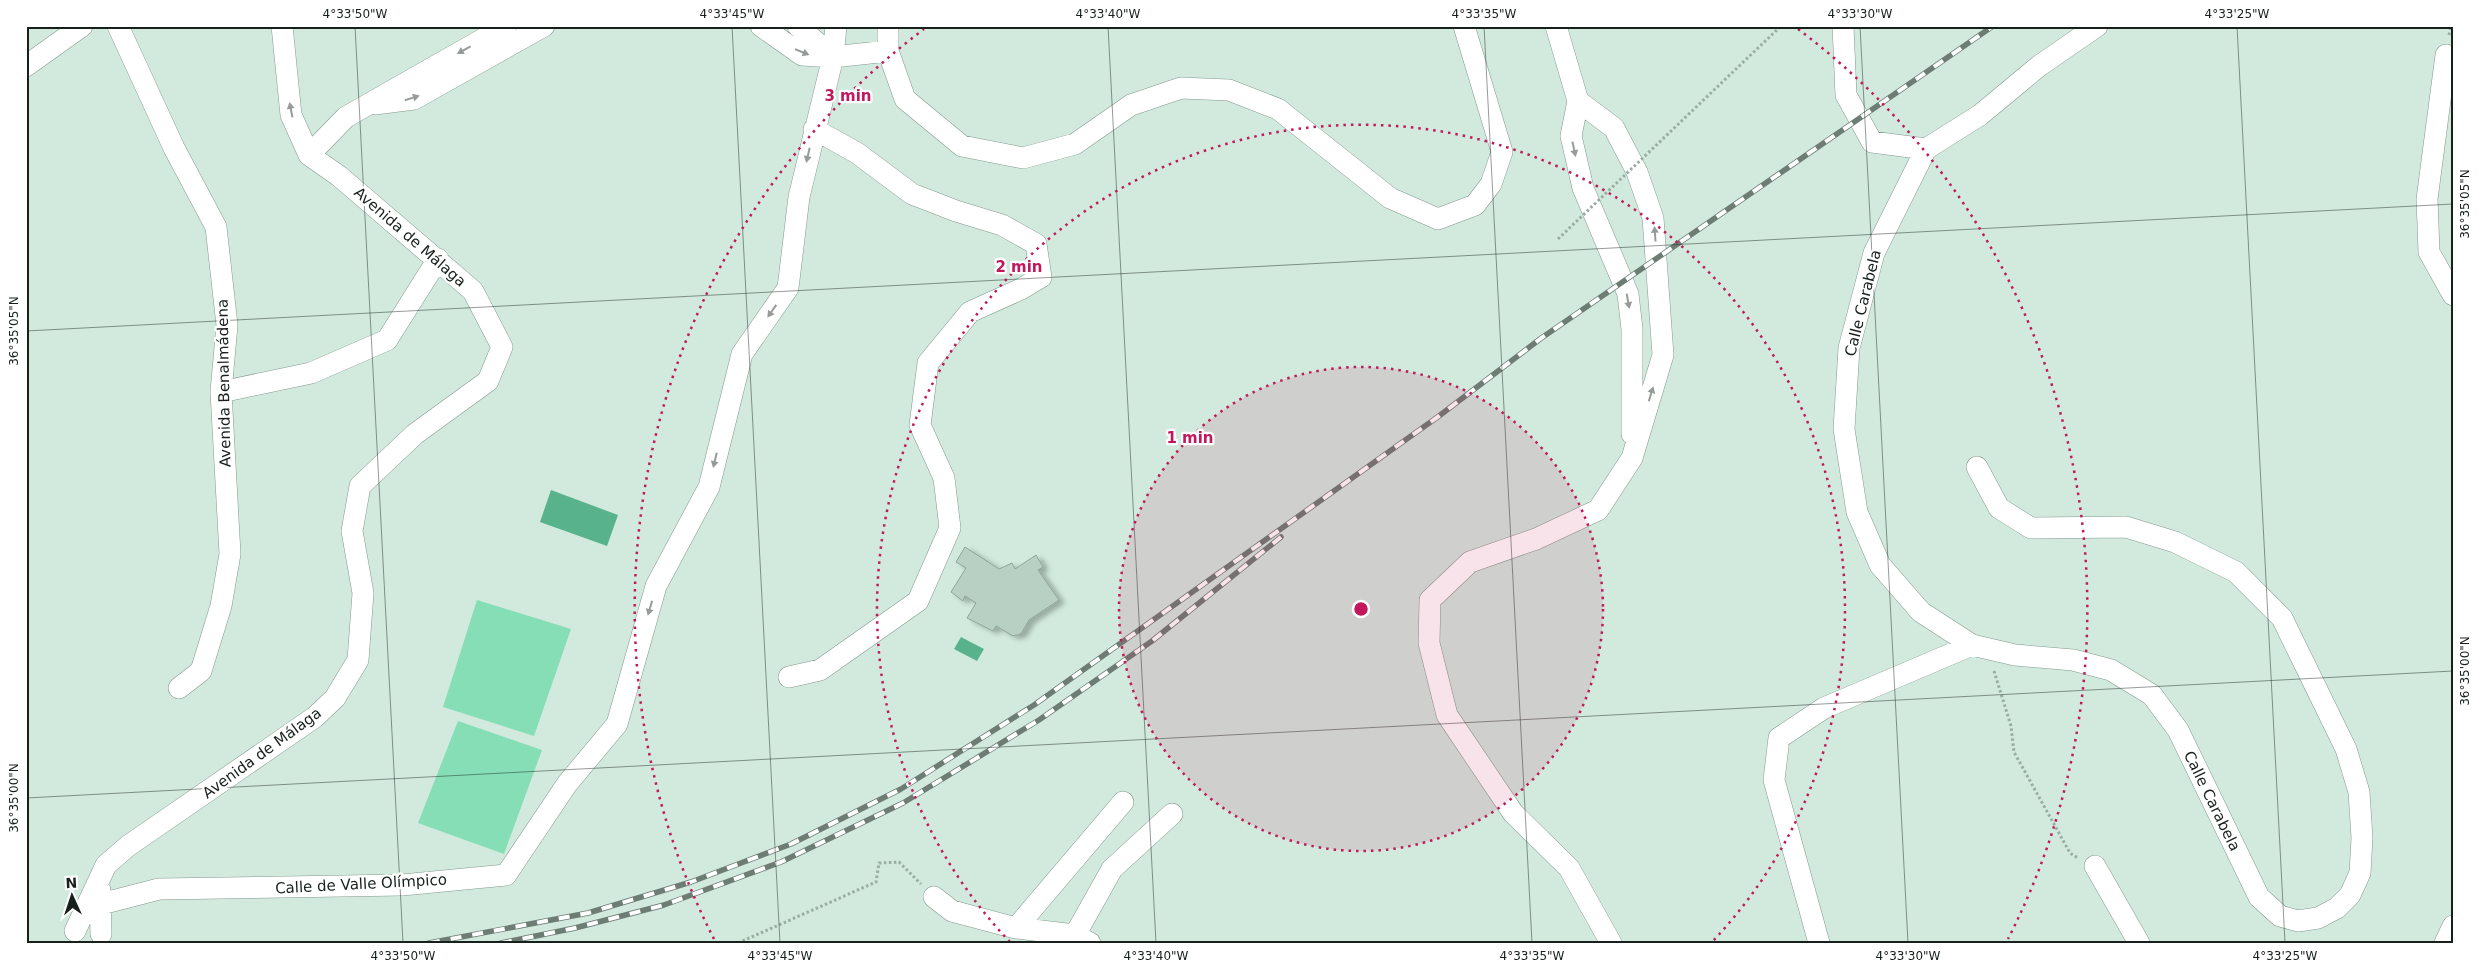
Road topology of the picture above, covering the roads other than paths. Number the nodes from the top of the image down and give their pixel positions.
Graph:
1 (82, 26) edge
2 (118, 26) edge
3 (282, 26) edge
4 (506, 26) edge
5 (544, 26) edge
6 (761, 26) edge
7 (798, 26) edge
8 (836, 26) edge
9 (888, 26) edge
10 (1464, 26) edge
11 (1556, 26) edge
12 (1844, 26) edge
13 (2097, 26) edge
14 (888, 51) junction
15 (2446, 55) dead end
16 (833, 57) junction
17 (26, 66) edge
18 (1578, 101) junction
19 (365, 106) junction
20 (814, 128) junction
21 (1926, 148) junction
22 (310, 155) junction
23 (438, 259) junction
24 (2453, 295) edge
25 (221, 392) junction
26 (1632, 458) junction
27 (1977, 467) dead end
28 (1972, 645) junction
29 (789, 677) dead end
30 (179, 688) dead end
31 (1123, 802) dead end
32 (1172, 814) dead end
33 (2095, 866) road end
34 (99, 878) junction
35 (934, 896) road end
36 (101, 904) junction
37 (2453, 926) edge
38 (1016, 928) junction
39 (73, 937) edge
40 (102, 938) edge
41 (1083, 939) edge
42 (1610, 943) edge
43 (1819, 943) edge
44 (2139, 943) edge
45 (2446, 943) edge

1 - 17 street
2 - 25 street, Avenida Benalmádena
22 -> 3 street, Avenida de Málaga
4 -> 19 street
19 -> 5 street
6 -> 16 street
7 - 16 street
8 - 16 street, Calle de Valle Olímpico
9 - 14 street
10 - 14 street
11 - 18 street
12 - 21 street
13 - 21 street
14 - 16 street
15 - 24 street
16 - 20 street, Calle de Valle Olímpico
18 -> 26 street
26 -> 18 street
19 - 22 street
20 - 29 street
20 -> 36 street, Calle de Valle Olímpico
21 - 28 street, Calle Carabela
22 - 23 street, Avenida de Málaga
23 - 25 street
23 - 34 street, Avenida de Málaga
25 - 30 street, Avenida Benalmádena
26 - 42 street
27 - 28 street, Calle Carabela
28 - 43 street
31 - 38 street
32 - 41 street
33 - 44 street
34 - 36 street
34 - 39 street, Avenida de Málaga
35 - 38 street
36 - 40 street
37 - 45 street
38 - 41 street
39 - 40 street

